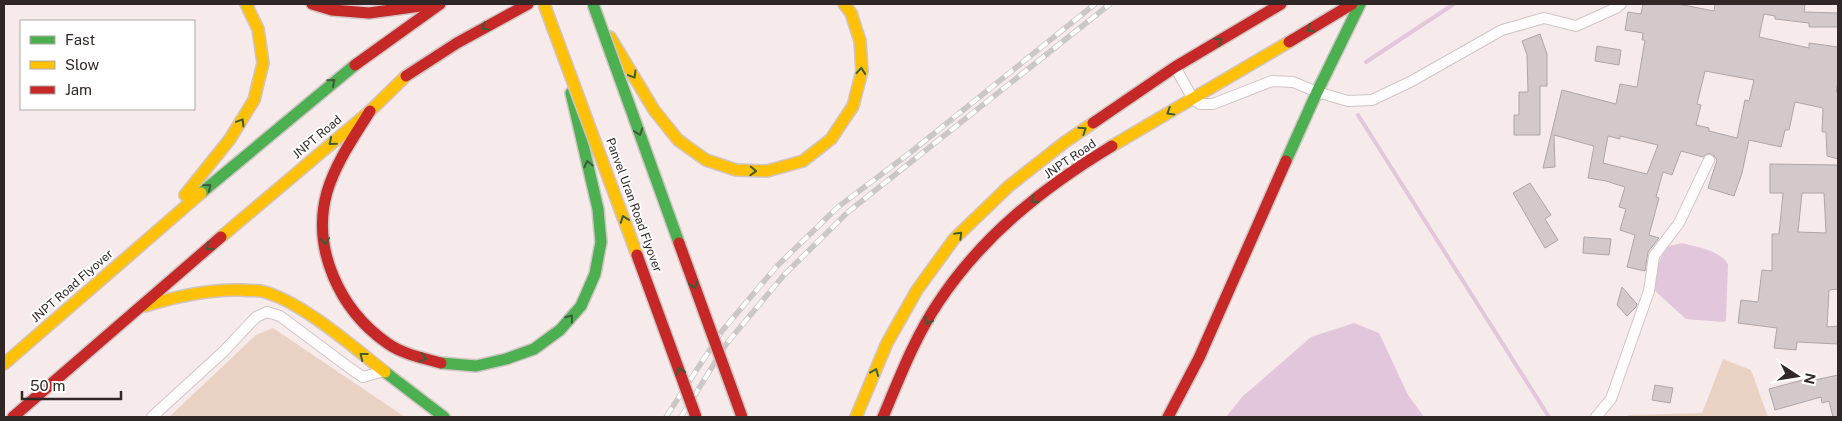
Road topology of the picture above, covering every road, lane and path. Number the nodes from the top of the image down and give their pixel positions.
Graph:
1 (246, 4) edge
2 (312, 4) edge
3 (435, 4) edge
4 (440, 4) edge
5 (528, 4) edge
6 (544, 4) edge
7 (593, 4) edge
8 (844, 4) edge
9 (1280, 4) edge
10 (1352, 4) edge
11 (1360, 4) edge
12 (1621, 4) edge
13 (599, 18) junction
14 (557, 36) junction
15 (1175, 67) junction
16 (1317, 92) junction
17 (1193, 99) junction
18 (370, 111) junction
19 (1709, 160) dead end
20 (158, 229) junction
21 (136, 309) junction
22 (4, 364) edge
23 (384, 371) junction
24 (13, 417) edge
25 (152, 417) edge
26 (444, 417) edge
27 (696, 417) edge
28 (742, 417) edge
29 (856, 417) edge
30 (883, 417) edge
31 (1168, 417) edge
32 (1596, 417) edge

20 -> 1 main road
2 - 3 main road
20 -> 4 main road
5 -> 18 main road, JNPT Road
6 - 14 main road, Panvel Uran Road Flyover, bridge
7 - 13 main road, bridge
13 -> 8 main road, bridge
15 -> 9 main road, JNPT Road
10 -> 17 main road, JNPT Road
11 - 16 main road
12 - 16 street
13 -> 28 main road, bridge
18 -> 14 main road, bridge
27 -> 14 main road, Panvel Uran Road Flyover, bridge
15 - 17 street
29 -> 15 main road, JNPT Road
16 - 17 street
16 - 31 main road
17 -> 30 main road, JNPT Road
18 -> 21 main road, JNPT Road
19 - 32 street
20 - 22 main road, JNPT Road Flyover
23 -> 21 main road
21 - 24 main road
23 - 25 street
23 - 26 main road

